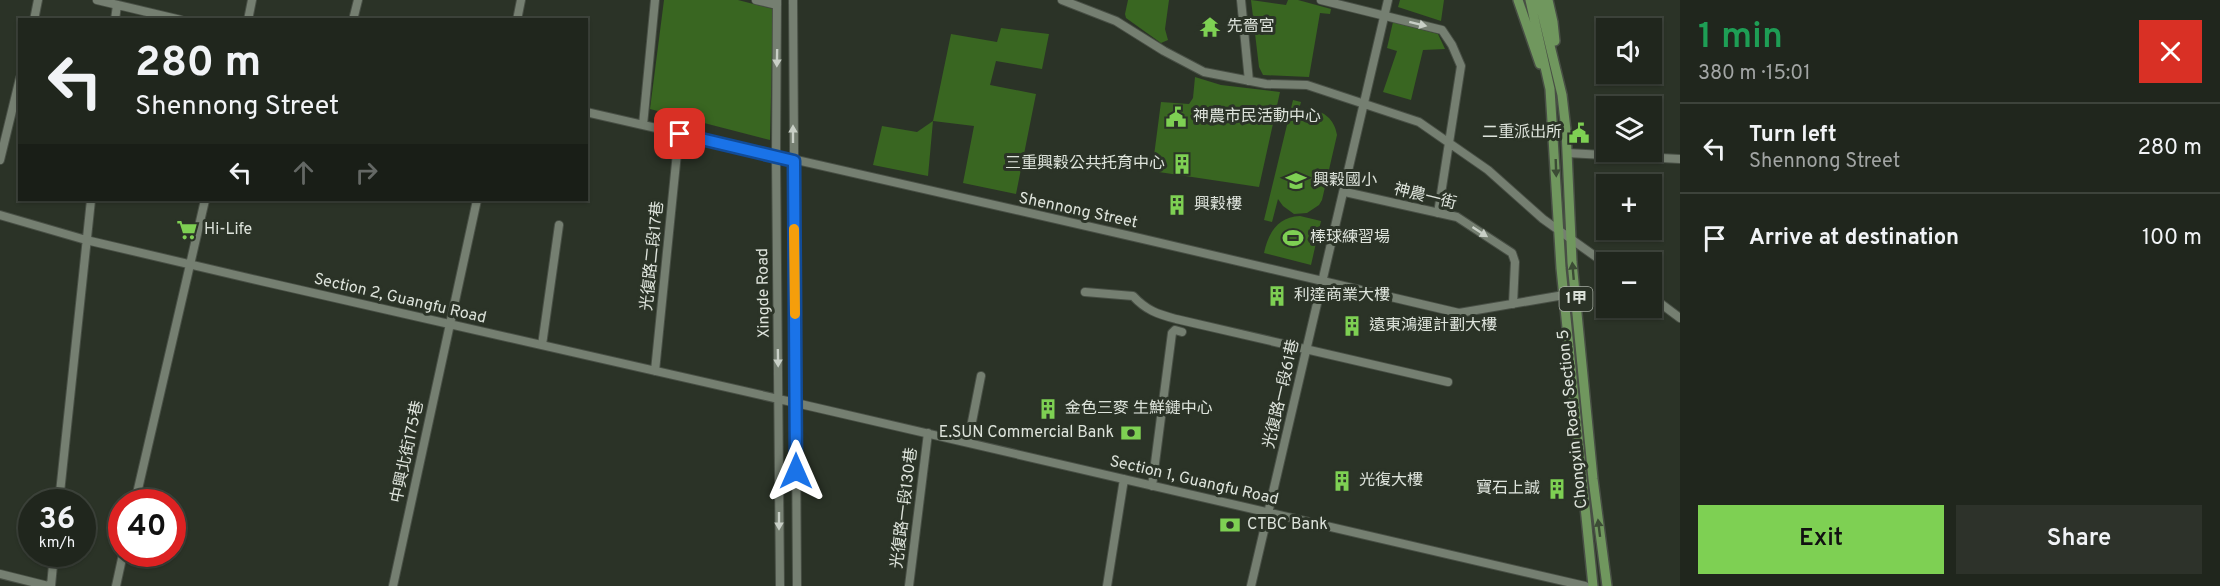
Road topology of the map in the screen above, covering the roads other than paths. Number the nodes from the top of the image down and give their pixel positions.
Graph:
1 (38, 0) edge
2 (97, 0) edge
3 (252, 0) edge
4 (358, 0) edge
5 (521, 0) edge
6 (655, 0) edge
7 (756, 0) edge
8 (793, 0) edge
9 (1062, 0) edge
10 (1241, 0) edge
11 (1321, 0) edge
12 (1388, 0) edge
13 (1518, 0) edge
14 (1530, 0) edge
15 (1539, 0) edge
16 (1548, 0) edge
17 (777, 2) edge
18 (117, 4) junction
19 (1384, 16) junction
20 (34, 18) edge
21 (115, 18) edge
22 (173, 18) edge
23 (248, 18) edge
24 (354, 18) edge
25 (517, 18) edge
26 (1557, 73) junction
27 (1249, 81) junction
28 (18, 86) edge
29 (1550, 89) junction
30 (1364, 105) junction
31 (588, 112) edge
32 (643, 125) junction
33 (678, 143) dead end
34 (1450, 144) junction
35 (1567, 153) junction
36 (776, 157) junction
37 (1680, 159) edge
38 (0, 160) edge
39 (794, 161) junction
40 (1345, 192) junction
41 (91, 201) edge
42 (205, 201) edge
43 (477, 201) edge
44 (1438, 213) junction
45 (0, 215) edge
46 (559, 225) dead end
47 (1558, 230) junction
48 (1571, 238) junction
49 (86, 240) junction
50 (1596, 257) edge
51 (189, 264) junction
52 (1323, 282) junction
53 (1085, 292) dead end
54 (1564, 295) junction
55 (1513, 303) junction
56 (1662, 304) edge
57 (1680, 318) edge
58 (450, 324) junction
59 (1182, 332) dead end
60 (542, 345) junction
61 (1307, 350) junction
62 (655, 371) junction
63 (981, 376) dead end
64 (1448, 382) dead end
65 (779, 400) junction
66 (796, 403) junction
67 (928, 433) junction
68 (968, 442) junction
69 (1125, 479) junction
70 (1152, 486) junction
71 (60, 489) edge
72 (138, 489) edge
73 (1268, 513) junction
74 (52, 567) edge
75 (120, 567) edge
76 (0, 574) edge
77 (49, 586) edge
78 (116, 586) edge
79 (393, 586) edge
80 (780, 586) edge
81 (797, 586) edge
82 (909, 586) edge
83 (1107, 586) edge
84 (1251, 586) edge
85 (1585, 586) edge
86 (1593, 586) edge
87 (1607, 586) edge

1 - 20 street
2 - 18 street
3 - 23 street
4 - 24 street
5 - 25 street
6 - 32 street
7 - 17 street
39 -> 8 street, Xingde Road
9 - 27 street
10 - 27 street
11 - 19 street
12 - 19 street, 光復路一段61巷
13 - 29 main road
14 - 29 main road, Chongxin Road Section 5 / 1甲
15 - 26 main road, Chongxin Road Section 5 / 1甲
16 - 26 main road
17 -> 36 street, Xingde Road
18 - 21 street
18 - 22 street
19 - 30 street, 光復路一段61巷
19 -> 34 street
26 - 35 main road, Chongxin Road Section 5 / 1甲
27 - 30 street
28 - 38 street
29 -> 47 main road, Chongxin Road Section 5 / 1甲
30 - 34 street
30 - 40 street, 光復路一段61巷
31 - 32 street, Shennong Street
32 - 36 street, Shennong Street
33 - 62 street, 光復路二段17巷
34 - 44 street
34 - 47 street
35 - 37 street
35 - 48 main road, Chongxin Road Section 5 / 1甲
36 - 39 street, Shennong Street
36 -> 65 street, Xingde Road
39 - 52 street, Shennong Street
39 - 66 street, Xingde Road
40 - 44 street, 神農一街
40 - 52 street, 光復路一段61巷
41 - 49 street
42 - 51 street
43 - 58 street, 中興北街175巷
44 -> 55 street, 神農一街
45 - 49 street, Section 2, Guangfu Road
46 - 60 street
47 - 48 street
47 - 54 main road, Chongxin Road Section 5 / 1甲
48 - 50 street
87 -> 48 main road, Chongxin Road Section 5 / 1甲
49 - 51 street, Section 2, Guangfu Road
49 - 71 street
51 - 58 street, Section 2, Guangfu Road
51 - 72 street
52 - 55 street, Shennong Street
52 - 61 street, 光復路一段61巷
53 - 61 street
54 - 55 street, Shennong Street
54 - 86 main road, Chongxin Road Section 5 / 1甲
56 - 57 street
58 - 60 street, Section 2, Guangfu Road
58 - 79 street, 中興北街175巷
59 - 70 street
60 - 62 street, Section 2, Guangfu Road
61 - 64 street
61 - 73 street, 光復路一段61巷
62 - 65 street, Section 2, Guangfu Road
63 - 68 street
65 - 66 street, Section 2, Guangfu Road
65 -> 80 street, Xingde Road
66 - 67 street, Section 1, Guangfu Road
66 - 81 street, Xingde Road
67 - 68 street, Section 1, Guangfu Road
67 - 82 street, 光復路一段130巷
68 - 69 street, Section 1, Guangfu Road
69 - 70 street, Section 1, Guangfu Road
69 - 83 street
70 - 73 street, Section 1, Guangfu Road
73 - 84 street, 光復路一段61巷
73 - 85 street, Section 1, Guangfu Road
74 - 77 street
75 - 78 street
76 - 77 street

